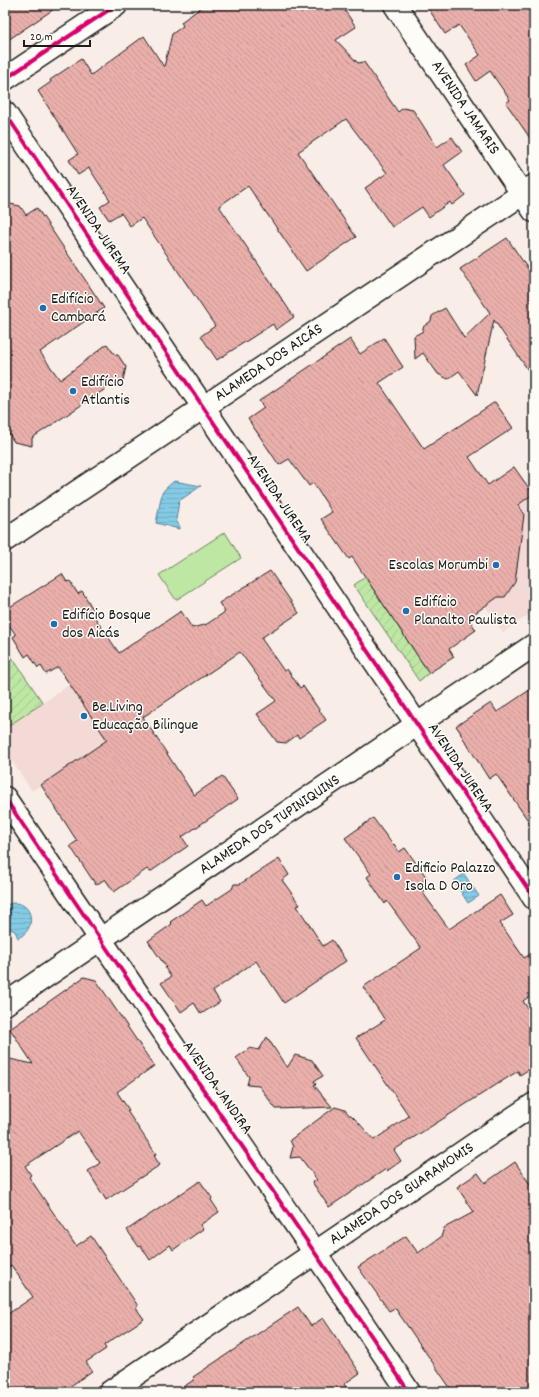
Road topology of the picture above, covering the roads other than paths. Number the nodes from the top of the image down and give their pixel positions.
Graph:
1 (116, 5) edge
2 (395, 5) edge
3 (5, 79) edge
4 (5, 113) edge
5 (530, 197) edge
6 (203, 407) junction
7 (5, 540) edge
8 (534, 645) edge
9 (416, 724) junction
10 (5, 798) edge
11 (534, 898) edge
12 (100, 940) junction
13 (5, 1004) edge
14 (534, 1104) edge
15 (316, 1253) junction
16 (110, 1392) edge
17 (409, 1392) edge

1 - 3 street
2 - 5 street, AVENIDA JAMARIS
4 - 6 street, AVENIDA JUREMA
5 - 6 street, ALAMEDA DOS AICÁS
6 - 7 street, ALAMEDA DOS AICÁS
6 - 9 street, AVENIDA JUREMA
8 - 9 street, ALAMEDA DOS TUPINIQUINS
9 - 11 street, AVENIDA JUREMA
9 - 12 street, ALAMEDA DOS TUPINIQUINS
10 - 12 street, AVENIDA JANDIRA
12 - 13 street, ALAMEDA DOS TUPINIQUINS
12 - 15 street, AVENIDA JANDIRA
14 - 15 street, ALAMEDA DOS GUARAMOMIS
15 - 16 street, ALAMEDA DOS GUARAMOMIS
15 - 17 street, AVENIDA JANDIRA

